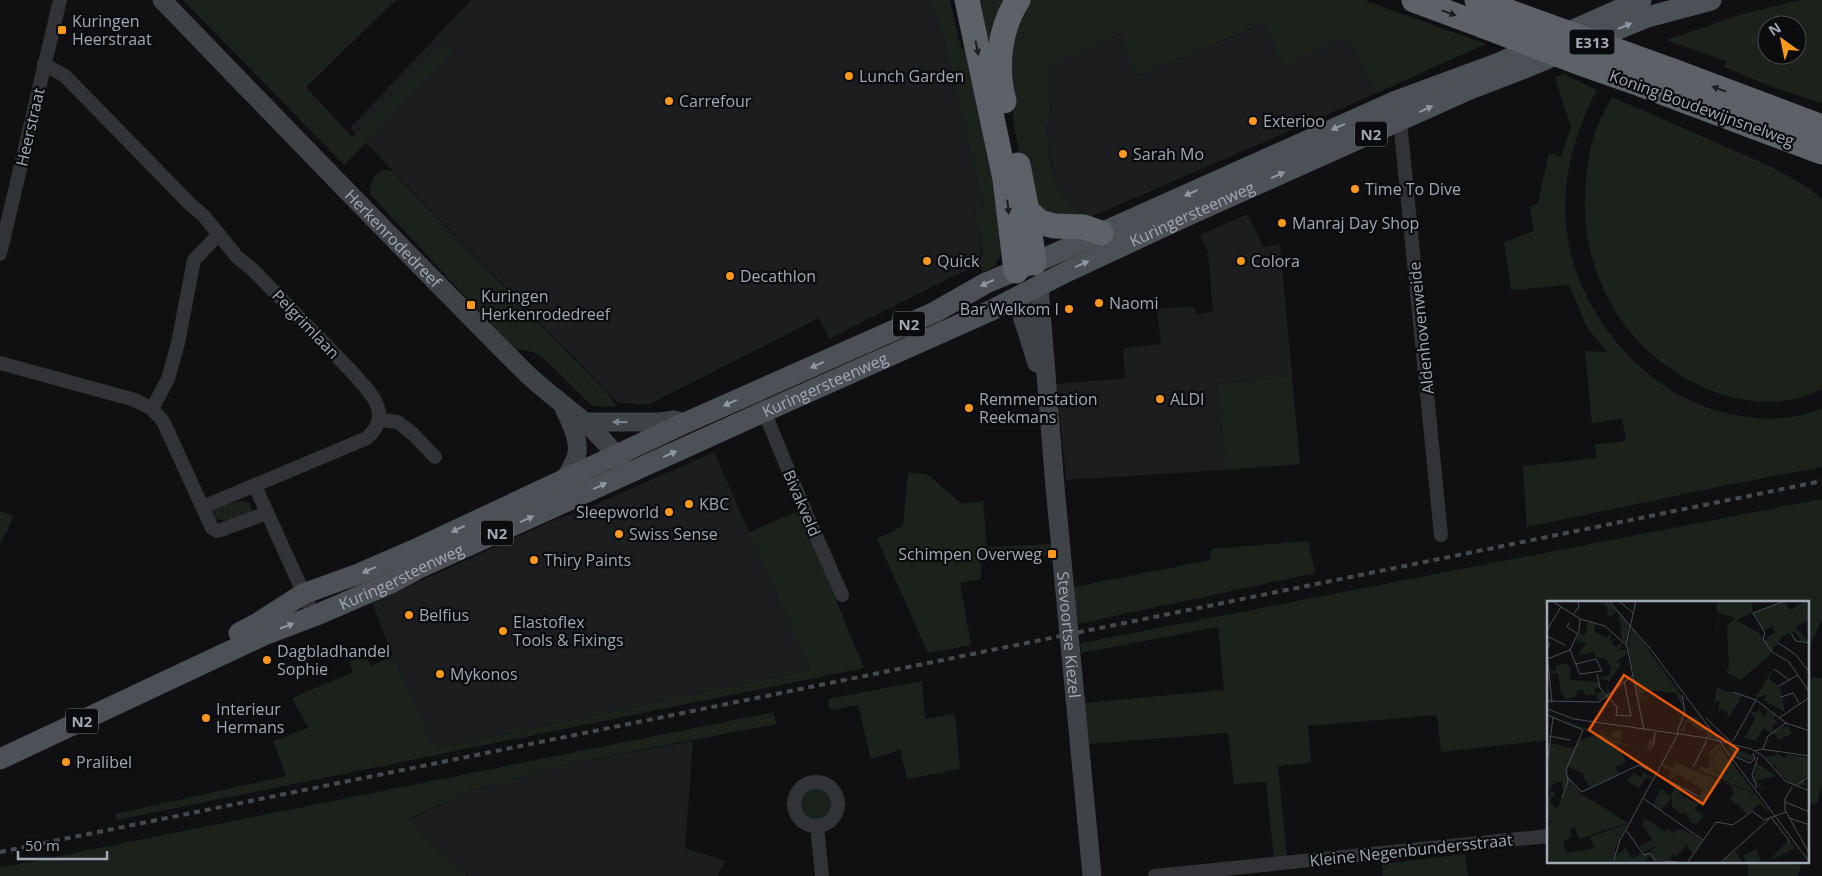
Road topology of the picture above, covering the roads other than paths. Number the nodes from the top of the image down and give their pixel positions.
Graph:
1 (60, 0) edge
2 (162, 0) edge
3 (966, 0) edge
4 (1018, 0) edge
5 (1414, 0) edge
6 (1477, 0) edge
7 (1641, 0) edge
8 (1711, 0) edge
9 (44, 64) junction
10 (1765, 105) junction
11 (1822, 112) edge
12 (1400, 121) junction
13 (1822, 127) edge
14 (1822, 152) edge
15 (1027, 211) junction
16 (220, 234) junction
17 (1101, 234) junction
18 (0, 254) edge
19 (1030, 273) junction
20 (1019, 296) junction
21 (0, 363) edge
22 (1047, 392) junction
23 (563, 405) junction
24 (152, 409) junction
25 (764, 411) junction
26 (380, 420) junction
27 (583, 422) junction
28 (685, 423) junction
29 (617, 455) junction
30 (435, 457) dead end
31 (626, 474) junction
32 (565, 480) junction
33 (255, 486) junction
34 (203, 507) junction
35 (267, 513) junction
36 (1441, 535) dead end
37 (304, 594) junction
38 (842, 595) dead end
39 (314, 616) junction
40 (162, 677) junction
41 (0, 743) edge
42 (0, 758) edge
43 (817, 826) dead end
44 (1547, 836) edge
45 (822, 876) edge
46 (1092, 876) edge
47 (1155, 876) edge

1 - 9 street, Heerstraat
2 - 23 main road, Herkenrodedreef
3 -> 19 highway
4 - 15 highway
5 -> 14 highway, Koning Boudewijnsnelweg / E313, bridge
10 -> 6 highway, Koning Boudewijnsnelweg / E313, bridge
7 -> 17 main road, Kuringersteenweg / N2
12 -> 8 main road, Kuringersteenweg / N2
9 - 16 street, Pelgrimlaan
9 - 18 street, Heerstraat
10 - 11 highway
10 - 13 highway, Koning Boudewijnsnelweg / E313
19 -> 12 main road, Kuringersteenweg / N2
12 - 36 street, Aldenhovenweide
15 - 17 highway
15 - 19 highway
16 - 24 street
16 - 26 street, Pelgrimlaan
17 - 19 main road, Kuringersteenweg / N2
19 - 20 main road, Stevoortse Kiezel
19 - 22 main road, Stevoortse Kiezel
19 -> 28 main road, Kuringersteenweg / N2
20 - 22 main road, Stevoortse Kiezel
20 - 25 main road, Kuringersteenweg / N2
21 - 24 street
22 - 46 main road, Stevoortse Kiezel
23 - 27 main road, Herkenrodedreef
23 - 32 main road
24 - 34 street
31 -> 25 main road, Kuringersteenweg / N2
25 - 38 street, Bivakveld
26 - 30 street
26 - 33 street
28 -> 27 main road
27 - 29 main road, Herkenrodedreef
28 - 29 main road, Kuringersteenweg / N2
29 - 31 main road, Herkenrodedreef
29 - 32 main road, Kuringersteenweg / N2
39 -> 31 main road, Kuringersteenweg / N2
32 -> 37 main road, Kuringersteenweg / N2
33 - 34 street
33 - 35 street
34 - 35 street
35 - 37 street
37 - 39 street
37 - 40 main road, Kuringersteenweg / N2
40 -> 39 main road, Kuringersteenweg / N2
40 - 41 main road, N2
40 - 42 main road, N2
43 - 45 street
44 - 47 street, Kleine Negenbundersstraat

